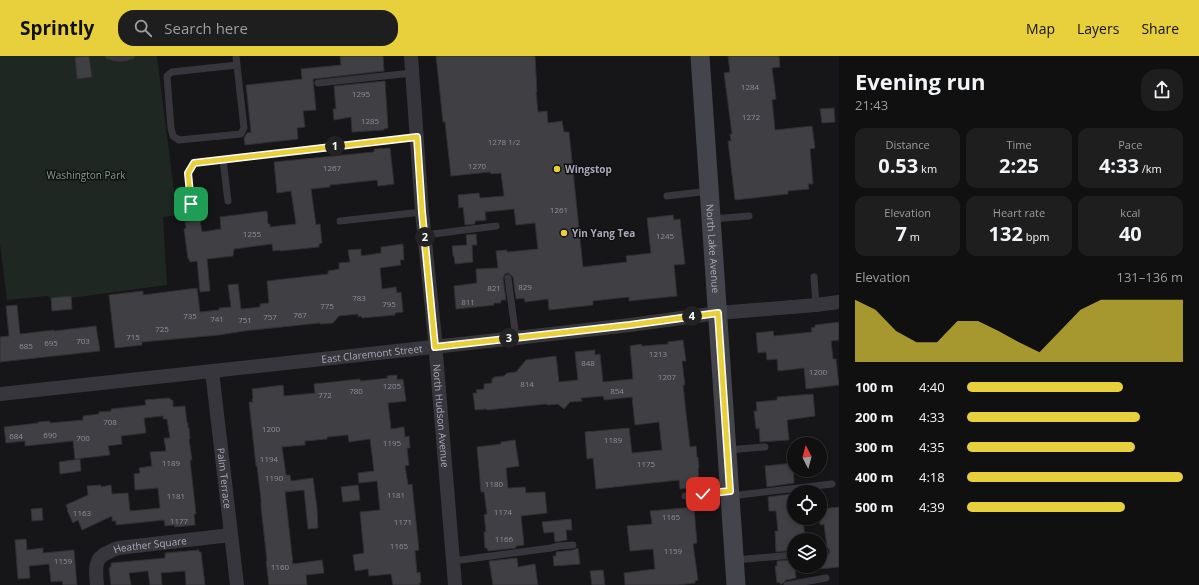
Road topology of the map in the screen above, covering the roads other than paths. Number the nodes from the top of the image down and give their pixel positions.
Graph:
1 (109, 56) edge
2 (131, 56) edge
3 (236, 56) edge
4 (411, 56) edge
5 (700, 56) edge
6 (237, 66) junction
7 (412, 73) junction
8 (318, 83) dead end
9 (417, 137) junction
10 (223, 160) junction
11 (709, 191) junction
12 (667, 196) dead end
13 (228, 201) dead end
14 (191, 204) dead end
15 (422, 212) junction
16 (749, 216) dead end
17 (711, 219) junction
18 (340, 221) dead end
19 (496, 226) dead end
20 (424, 235) junction
21 (814, 277) dead end
22 (508, 278) dead end
23 (839, 302) edge
24 (816, 305) junction
25 (718, 313) junction
26 (516, 338) junction
27 (435, 347) junction
28 (212, 371) junction
29 (0, 394) edge
30 (765, 447) dead end
31 (727, 450) junction
32 (832, 484) dead end
33 (730, 493) junction
34 (685, 496) dead end
35 (231, 536) junction
36 (573, 545) dead end
37 (787, 555) edge
38 (735, 560) junction
39 (453, 561) junction
40 (826, 578) dead end
41 (98, 585) edge
42 (237, 585) edge
43 (455, 585) edge
44 (736, 585) edge
45 (787, 585) edge

1 - 2 lane
3 - 6 lane
4 - 7 street, North Hudson Avenue
5 - 11 main road, North Lake Avenue
6 - 6 lane
7 - 8 lane
7 - 9 street, North Hudson Avenue
9 - 10 lane
9 - 15 street, North Hudson Avenue
10 - 13 lane
10 - 14 lane
11 - 12 lane
11 - 17 main road, North Lake Avenue
15 - 18 lane
15 - 20 street, North Hudson Avenue
16 - 17 lane
17 - 25 main road, North Lake Avenue
19 - 20 lane
20 - 27 street, North Hudson Avenue
21 - 24 lane
22 - 26 lane
23 - 24 street, East Claremont Street
24 - 25 street, East Claremont Street
25 - 26 street, East Claremont Street
25 - 31 main road, North Lake Avenue
26 - 27 street, East Claremont Street
27 - 28 street, East Claremont Street
27 - 39 street, North Hudson Avenue
28 - 29 street, East Claremont Street
28 - 35 street, Palm Terrace
30 - 31 lane
31 - 33 main road, North Lake Avenue
32 - 33 lane
33 - 34 lane
33 - 38 main road, North Lake Avenue
35 - 41 street, Heather Square
35 - 42 street, Palm Terrace
36 - 39 lane
37 - 38 lane
38 - 44 main road, North Lake Avenue
39 - 43 street, North Hudson Avenue
40 - 45 lane

